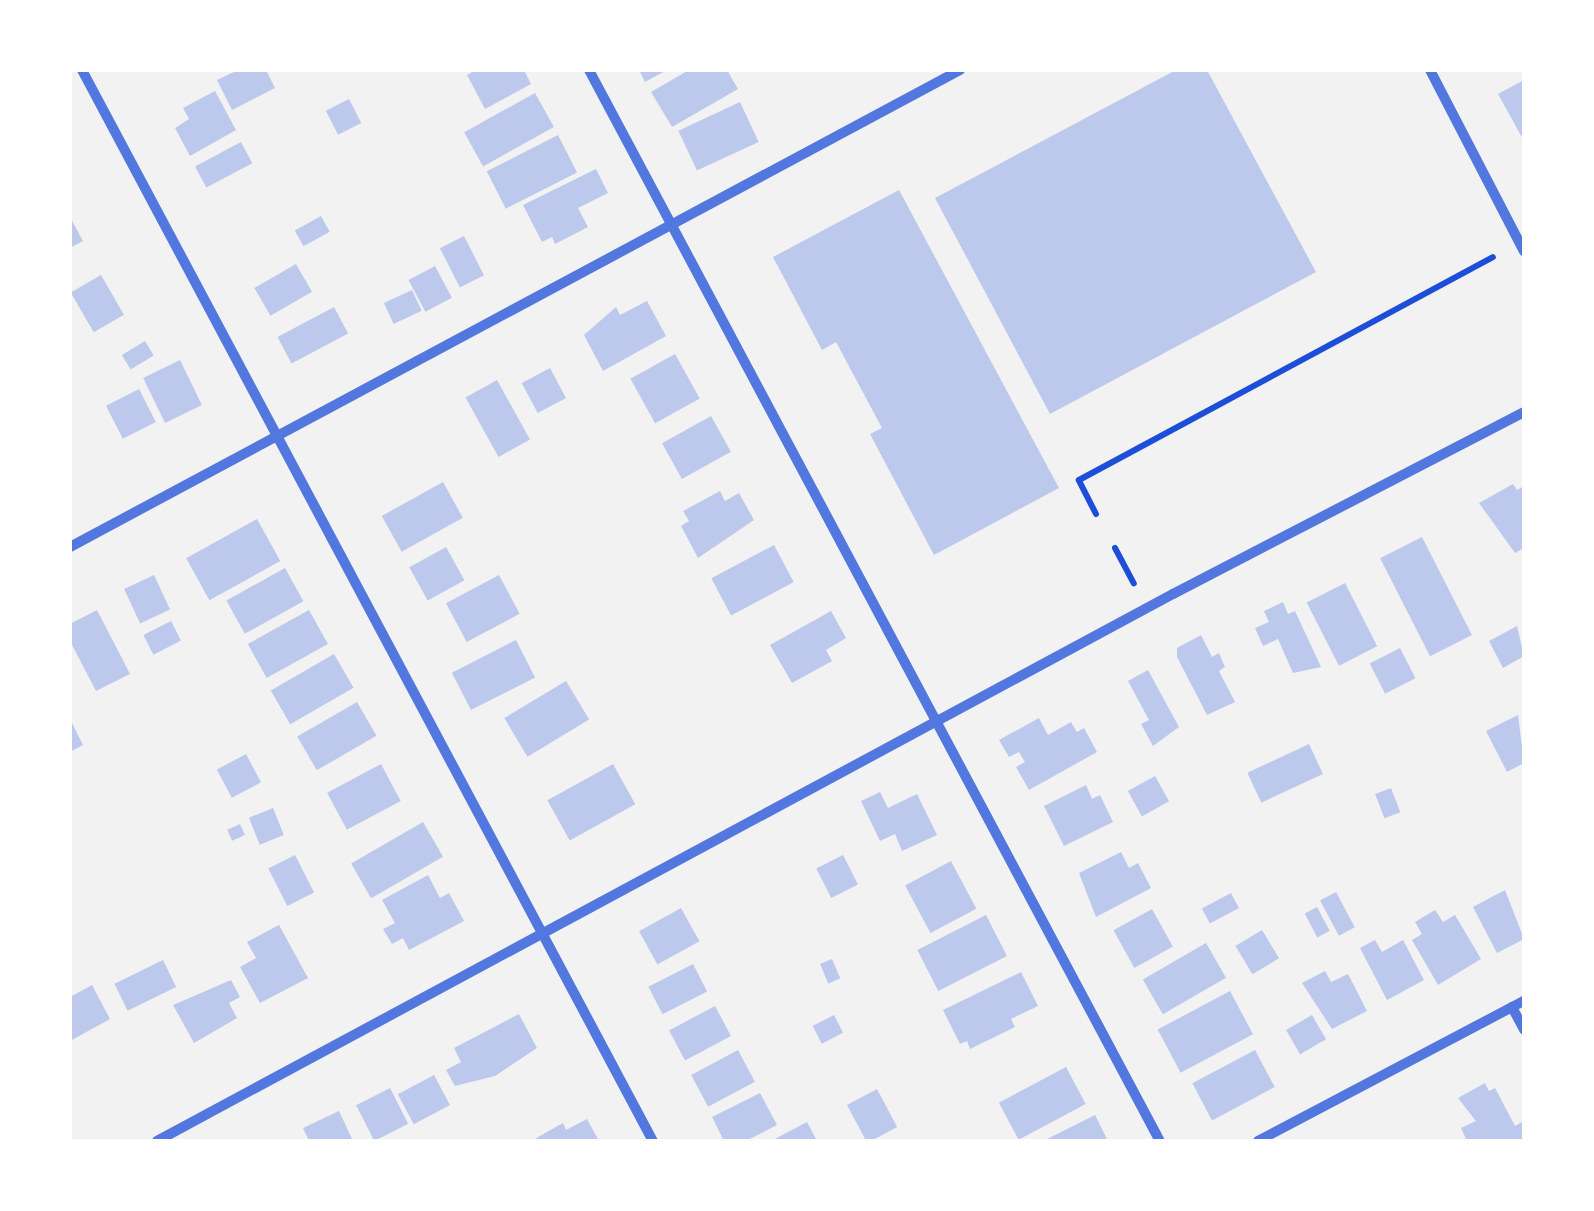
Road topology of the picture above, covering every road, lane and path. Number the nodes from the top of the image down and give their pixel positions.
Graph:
1 (82, 70) edge
2 (589, 70) edge
3 (960, 70) edge
4 (1430, 70) edge
5 (674, 223) junction
6 (1524, 251) edge
7 (1493, 257) dead end
8 (1524, 412) edge
9 (280, 436) junction
10 (1096, 514) dead end
11 (70, 547) edge
12 (1114, 548) dead end
13 (1134, 583) dead end
14 (938, 720) junction
15 (540, 934) junction
16 (1524, 1001) edge
17 (1512, 1007) junction
18 (1524, 1030) edge
19 (157, 1141) edge
20 (653, 1141) edge
21 (1160, 1141) edge
22 (1258, 1141) edge

1 - 9 street
2 - 5 street
3 - 5 street
4 - 6 street
5 - 9 street
5 - 14 street
7 - 10 path
8 - 14 street
9 - 11 street
9 - 15 street
12 - 13 path
14 - 15 street
14 - 21 street
15 - 19 street
15 - 20 street
16 - 17 street
17 - 18 street
17 - 22 street

